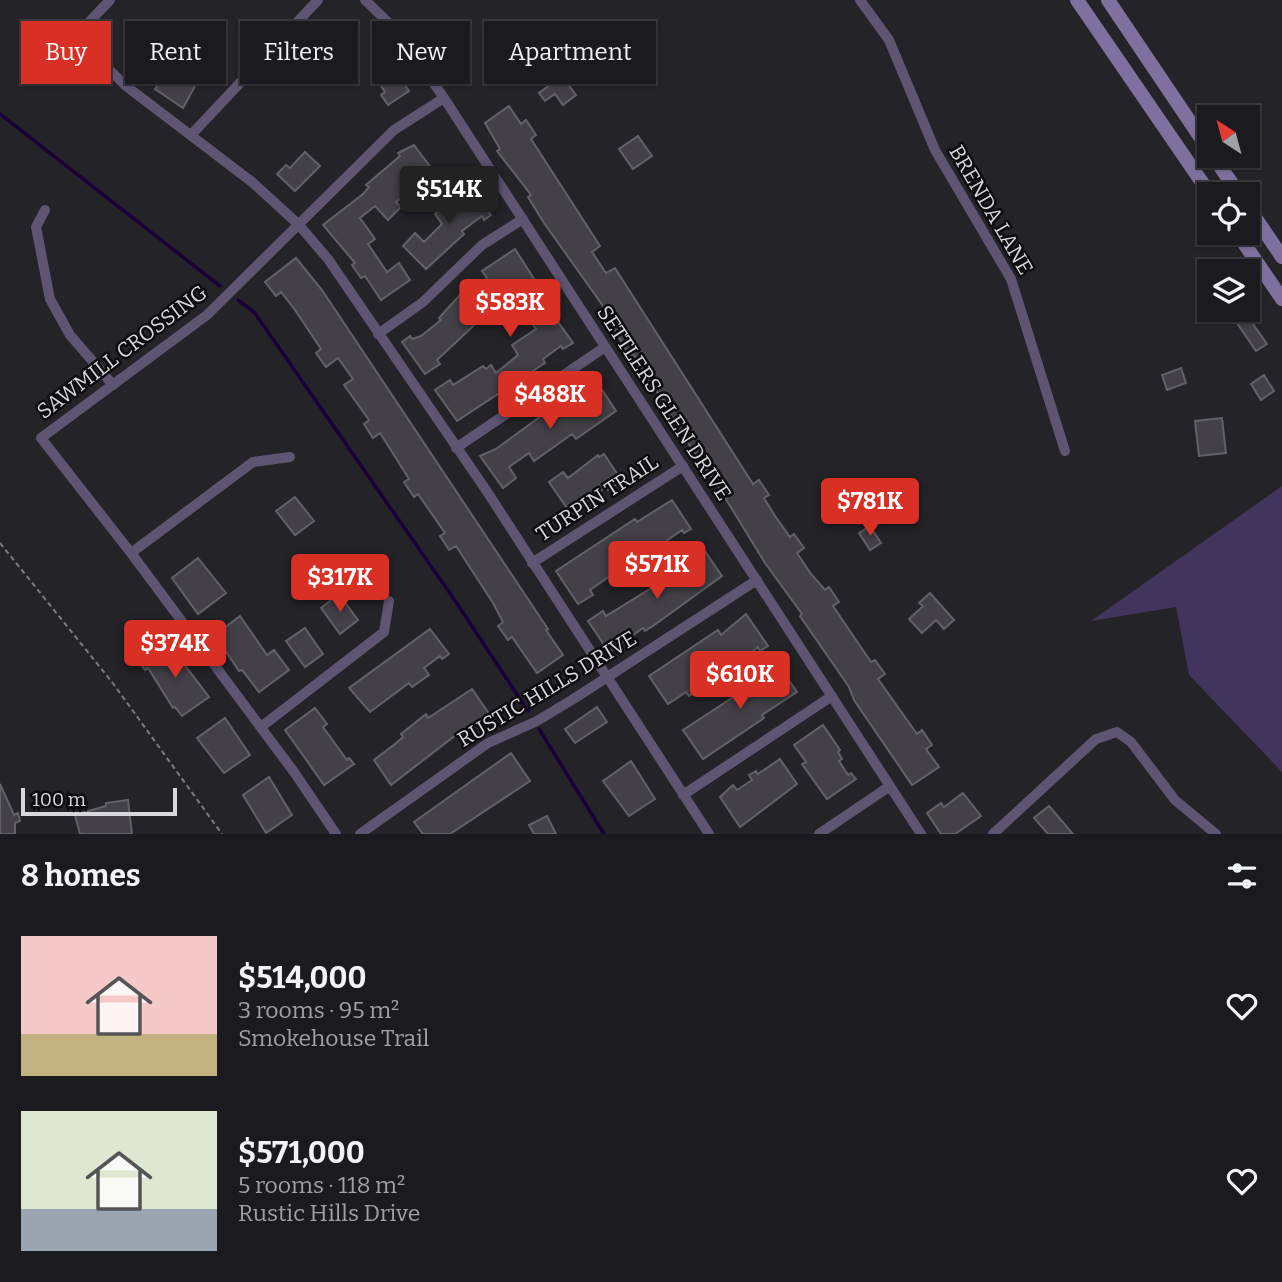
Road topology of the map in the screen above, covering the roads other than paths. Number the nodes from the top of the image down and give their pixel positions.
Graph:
1 (110, 0) edge
2 (318, 0) edge
3 (365, 0) edge
4 (860, 0) edge
5 (1077, 0) edge
6 (1108, 0) edge
7 (444, 99) junction
8 (1197, 132) edge
9 (191, 135) junction
10 (1202, 182) edge
11 (46, 210) dead end
12 (523, 219) junction
13 (298, 224) junction
14 (1260, 225) edge
15 (1245, 245) edge
16 (1282, 257) edge
17 (1282, 299) edge
18 (378, 334) junction
19 (605, 347) junction
20 (113, 386) junction
21 (457, 448) junction
22 (1065, 451) dead end
23 (290, 457) dead end
24 (683, 466) junction
25 (131, 553) junction
26 (532, 563) junction
27 (757, 580) junction
28 (389, 601) dead end
29 (608, 678) junction
30 (832, 696) junction
31 (261, 727) junction
32 (890, 786) junction
33 (683, 795) junction
34 (1208, 832) edge
35 (336, 834) edge
36 (360, 834) edge
37 (709, 834) edge
38 (819, 834) edge
39 (921, 834) edge
40 (993, 834) edge

1 - 9 street
2 - 9 street
3 - 7 street, SETTLERS GLEN DRIVE
4 - 22 street, BRENDA LANE
5 - 10 main road
6 - 8 main road
7 - 12 street, SETTLERS GLEN DRIVE
7 - 13 street, SAWMILL CROSSING
9 - 13 street
11 - 20 street
12 - 18 street
12 - 19 street, SETTLERS GLEN DRIVE
13 - 18 street
13 - 20 street, SAWMILL CROSSING
14 - 16 main road
15 - 17 main road
18 - 21 street
19 - 21 street
19 - 24 street, SETTLERS GLEN DRIVE
20 - 25 street, SAWMILL CROSSING
21 - 26 street
23 - 25 street
24 - 26 street, TURPIN TRAIL
24 - 27 street, SETTLERS GLEN DRIVE
25 - 31 street, SAWMILL CROSSING
26 - 29 street
27 - 29 street, RUSTIC HILLS DRIVE
27 - 30 street, SETTLERS GLEN DRIVE
28 - 31 street
29 - 33 street
29 - 36 street, RUSTIC HILLS DRIVE
30 - 32 street, SETTLERS GLEN DRIVE
30 - 33 street
31 - 35 street, SAWMILL CROSSING
32 - 38 street
32 - 39 street, SETTLERS GLEN DRIVE
33 - 37 street
34 - 40 street

